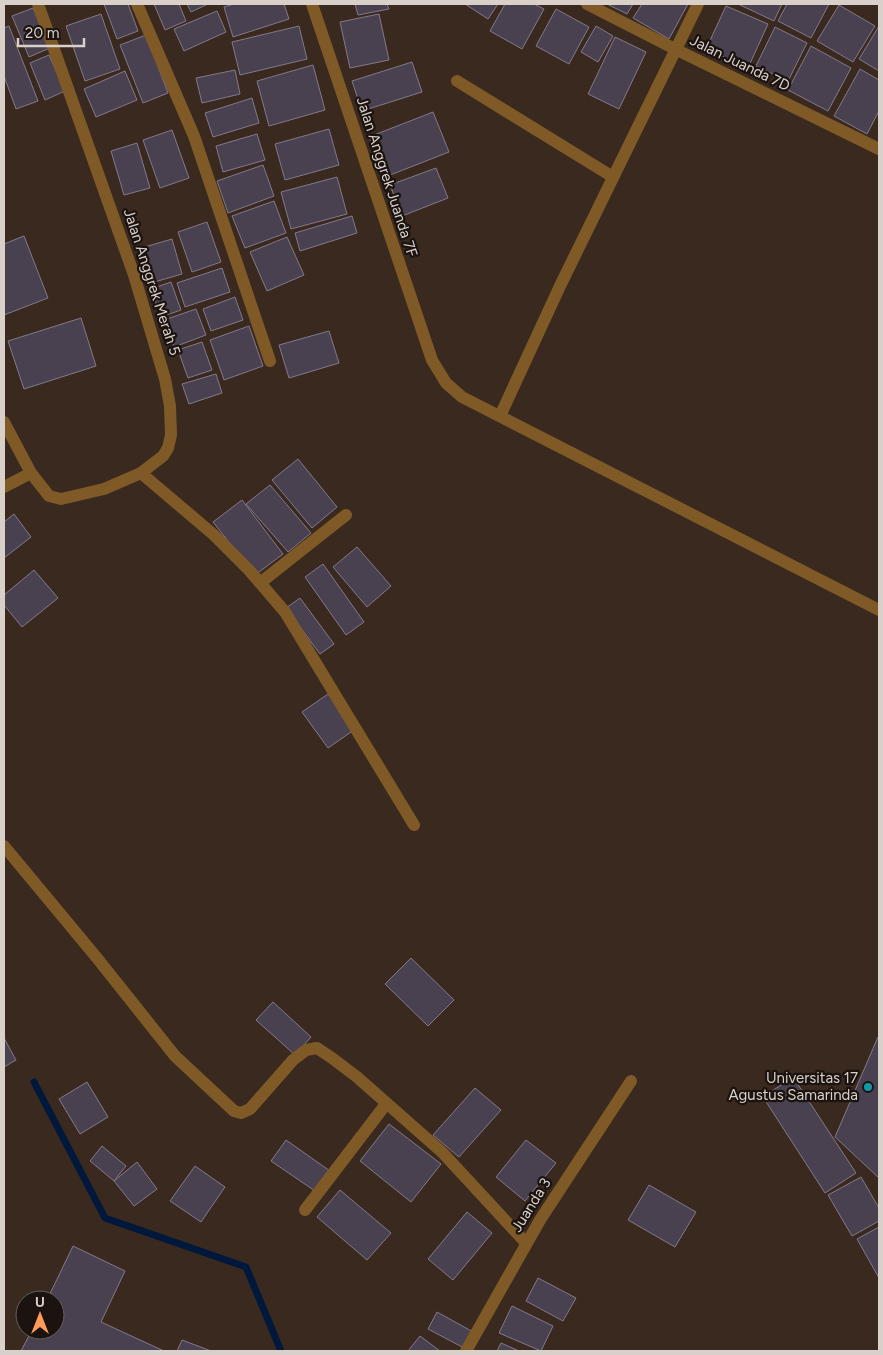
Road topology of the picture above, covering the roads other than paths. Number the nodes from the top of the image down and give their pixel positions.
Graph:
1 (38, 4) edge
2 (138, 4) edge
3 (312, 4) edge
4 (587, 4) edge
5 (698, 4) edge
6 (675, 49) junction
7 (456, 81) dead end
8 (879, 149) edge
9 (613, 176) junction
10 (270, 361) dead end
11 (500, 416) junction
12 (4, 422) edge
13 (31, 473) junction
14 (140, 473) junction
15 (4, 487) edge
16 (346, 515) dead end
17 (260, 584) junction
18 (879, 610) edge
19 (414, 825) dead end
20 (4, 846) edge
21 (631, 1080) dead end
22 (386, 1104) junction
23 (305, 1210) dead end
24 (526, 1243) junction
25 (466, 1351) edge

1 - 14 street, Jalan Anggrek Merah 5
2 - 10 street
3 - 11 street, Jalan Anggrek Juanda 7F
4 - 6 street, Jalan Juanda 7D
5 - 6 street
6 - 8 street, Jalan Juanda 7D
6 - 9 street
7 - 9 street
9 - 11 street
11 - 18 street, Jalan Anggrek Juanda 7F
12 - 13 street
13 - 14 street, Jalan Anggrek Merah 5
13 - 15 street
14 - 17 street
16 - 17 street
17 - 19 street
20 - 22 street
21 - 24 street, Juanda 3
22 - 23 street
22 - 24 street
24 - 25 street, Juanda 3

